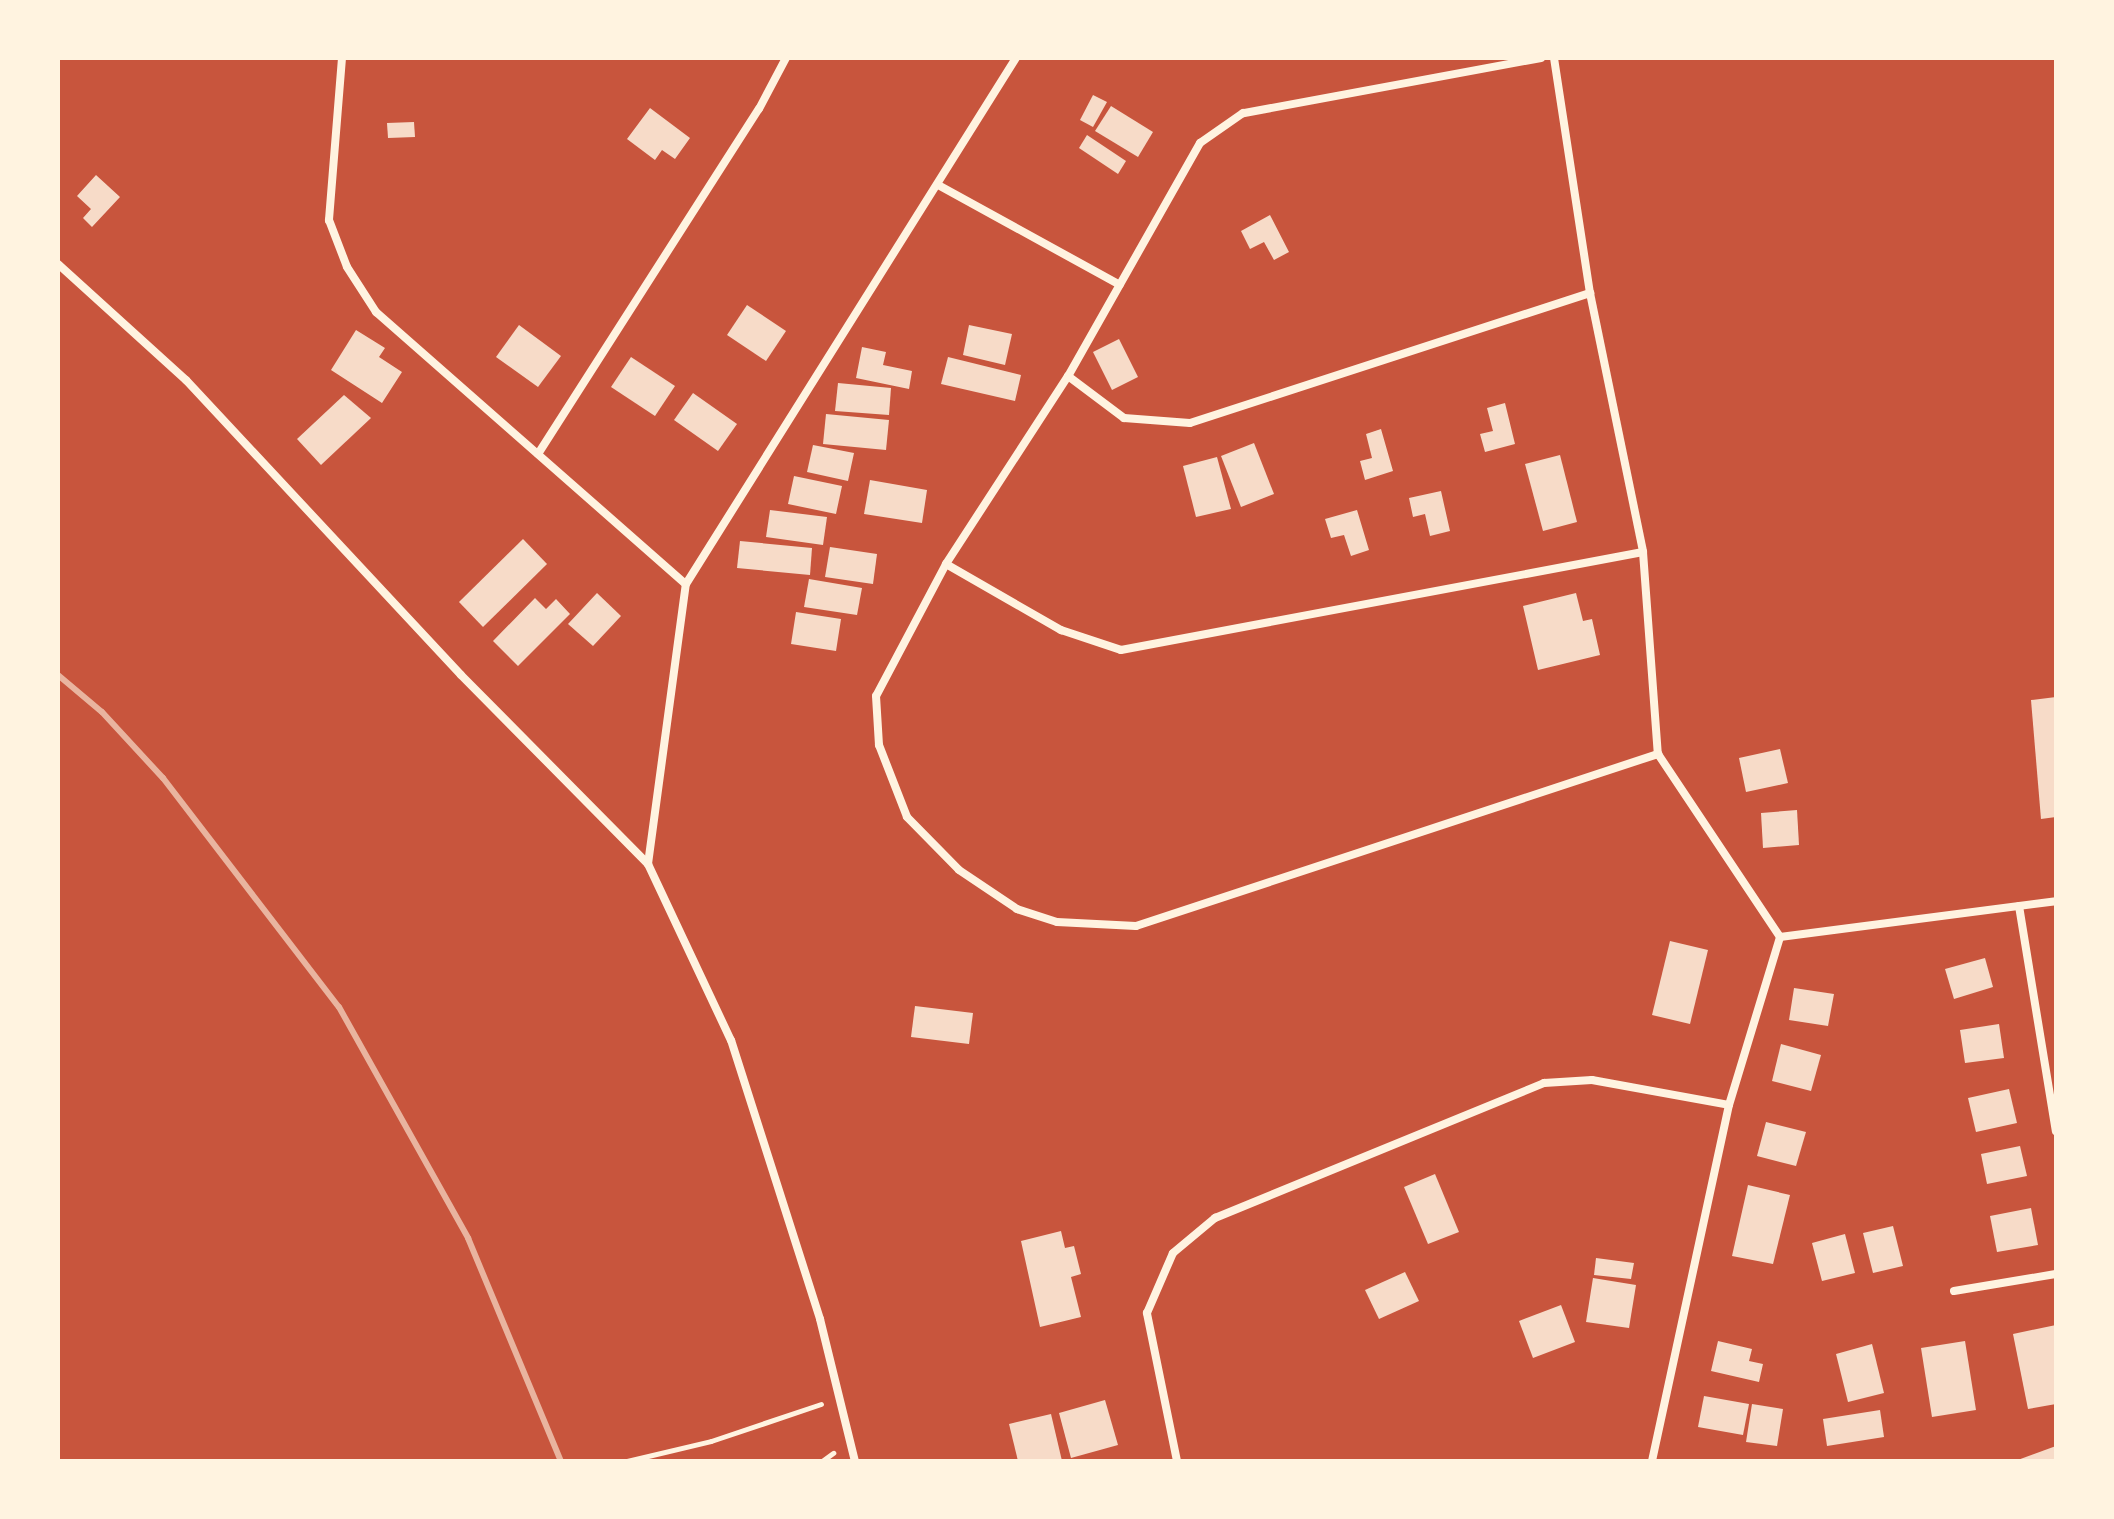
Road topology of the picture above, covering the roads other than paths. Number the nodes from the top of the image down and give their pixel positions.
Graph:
1 (342, 58) edge
2 (786, 58) edge
3 (1016, 58) edge
4 (1541, 58) edge
5 (1554, 58) edge
6 (940, 186) junction
7 (58, 264) edge
8 (1120, 285) junction
9 (1590, 293) junction
10 (1068, 376) junction
11 (538, 454) junction
12 (1643, 552) junction
13 (946, 564) junction
14 (686, 584) junction
15 (1658, 754) junction
16 (648, 864) junction
17 (2056, 901) edge
18 (2019, 906) junction
19 (1780, 937) junction
20 (1729, 1105) junction
21 (2056, 1131) edge
22 (2056, 1274) edge
23 (1954, 1291) dead end
24 (855, 1461) edge
25 (1177, 1461) edge
26 (1652, 1461) edge

1 - 11 street
2 - 11 street
3 - 6 street
4 - 8 street
5 - 9 street
6 - 8 street
6 - 14 street
7 - 16 street
8 - 10 street
9 - 10 street
9 - 12 street
10 - 13 street
11 - 14 street
12 - 13 street
12 - 15 street
13 - 15 street
14 - 16 street
15 - 19 street
16 - 24 street
17 - 18 street
18 - 19 street
18 - 21 street
19 - 20 street
20 - 25 street
20 - 26 street
22 - 23 street

